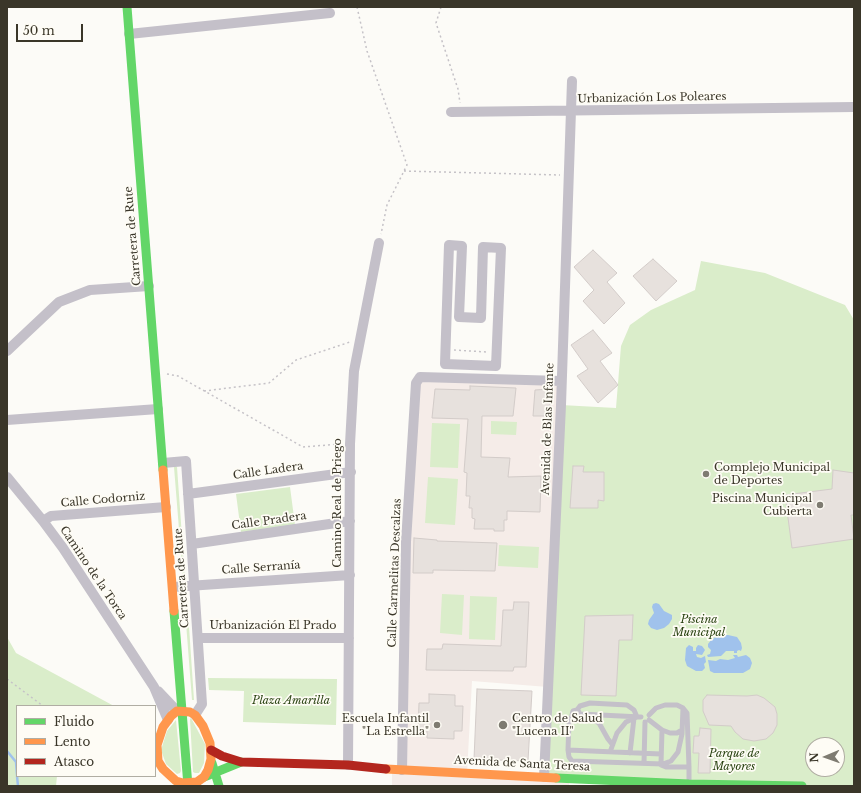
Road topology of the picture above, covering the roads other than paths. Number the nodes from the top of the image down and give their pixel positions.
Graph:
1 (127, 7) edge
2 (330, 13) dead end
3 (129, 34) junction
4 (572, 81) dead end
5 (854, 107) edge
6 (572, 111) junction
7 (456, 112) road end
8 (380, 243) road end
9 (149, 286) junction
10 (7, 352) edge
11 (445, 364) joint
12 (561, 381) junction
13 (158, 409) junction
14 (7, 420) edge
15 (163, 463) junction
16 (351, 472) junction
17 (7, 477) edge
18 (188, 494) junction
19 (166, 507) junction
20 (43, 521) junction
21 (350, 521) junction
22 (192, 544) junction
23 (350, 575) junction
24 (194, 584) junction
25 (173, 587) junction
26 (198, 638) junction
27 (349, 638) junction
28 (154, 687) junction
29 (683, 708) junction
30 (180, 711) junction
31 (579, 712) junction
32 (195, 715) junction
33 (638, 717) junction
34 (648, 719) junction
35 (168, 720) junction
36 (662, 730) junction
37 (682, 730) junction
38 (612, 744) junction
39 (568, 750) junction
40 (610, 752) junction
41 (630, 753) junction
42 (644, 753) junction
43 (661, 754) junction
44 (211, 755) junction
45 (240, 762) junction
46 (644, 763) junction
47 (658, 764) junction
48 (348, 765) junction
49 (689, 767) junction
50 (402, 770) junction
51 (215, 773) junction
52 (544, 778) junction
53 (195, 783) edge
54 (588, 783) edge
55 (694, 785) edge
56 (219, 786) edge
57 (802, 786) edge

1 - 3 street, Carretera de Rute
2 - 3 street
3 - 9 street, Carretera de Rute
4 - 6 street, Avenida de Blas Infante
5 - 6 street, Urbanización Los Poleares
6 - 7 street, Urbanización Los Poleares
6 - 12 street, Avenida de Blas Infante
8 - 16 street, Camino Real de Priego
9 - 10 street
9 - 13 street, Carretera de Rute
11 - 11 street
12 - 50 street, Calle Carmelitas Descalzas
12 - 52 street, Avenida de Blas Infante
13 - 14 street
13 - 15 street, Carretera de Rute
15 - 18 street, Carretera de Rute
15 - 19 street, Carretera de Rute
16 - 18 street, Calle Ladera
16 - 21 street, Camino Real de Priego
17 - 20 street, Camino de la Torca
18 - 22 street, Carretera de Rute
19 - 20 street, Calle Codorniz
19 - 25 street, Carretera de Rute
20 - 28 street, Camino de la Torca
21 - 22 street, Calle Pradera
21 - 23 street, Camino Real de Priego
22 - 24 street, Carretera de Rute
23 - 24 street, Calle Serranía
23 - 27 street, Camino Real de Priego
24 - 25 street, Calle Serranía
24 - 26 street, Carretera de Rute
25 - 30 street, Carretera de Rute
26 - 27 street, Urbanización El Prado
26 - 32 street, Carretera de Rute
27 - 48 street, Camino Real de Priego
28 - 30 street, Camino de la Torca
28 - 35 street, Camino de la Torca
29 - 34 lane
29 - 37 lane
29 - 49 lane
30 - 32 street
30 - 35 street
30 - 53 street, Carretera de Rute
31 - 33 lane
31 - 33 lane
31 - 38 lane
31 - 39 lane
32 - 44 street
33 - 34 lane
33 - 38 lane
33 - 41 lane
34 - 36 lane
34 - 42 lane
35 - 53 street
36 - 37 lane
36 - 43 lane
37 - 47 lane
38 - 40 lane
39 - 40 lane
39 - 46 lane
40 - 41 lane
41 - 42 lane
42 - 43 lane
42 - 46 lane
43 - 47 lane
44 - 45 street, Avenida de Santa Teresa
44 - 51 street
44 - 53 street
45 - 48 street, Avenida de Santa Teresa
45 - 51 street, Avenida de Santa Teresa
46 - 47 lane
47 - 49 lane
48 - 50 street, Avenida de Santa Teresa
49 - 55 lane
50 - 52 street, Avenida de Santa Teresa
51 - 53 street, Avenida de Santa Teresa
51 - 56 street
52 - 54 street, Avenida de Santa Teresa
54 - 55 street, Avenida de Santa Teresa
55 - 57 street, Avenida de Santa Teresa

